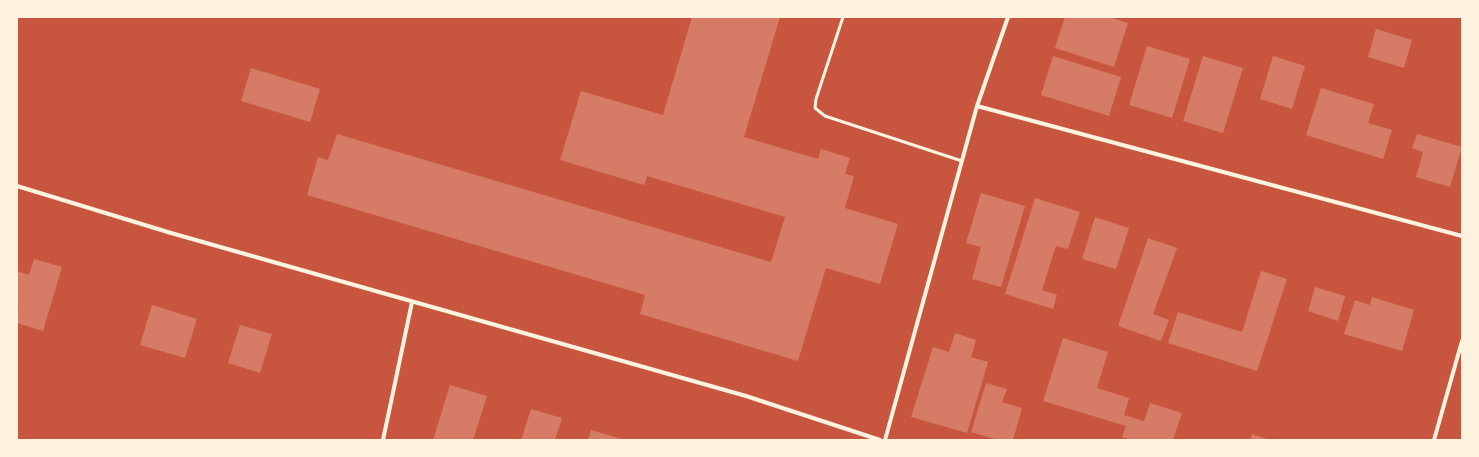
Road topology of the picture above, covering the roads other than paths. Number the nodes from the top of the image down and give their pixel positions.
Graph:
1 (842, 17) edge
2 (1008, 17) edge
3 (977, 106) junction
4 (962, 162) junction
5 (17, 186) edge
6 (1462, 236) edge
7 (412, 302) junction
8 (1462, 341) edge
9 (383, 440) edge
10 (880, 440) edge
11 (884, 440) edge
12 (1434, 440) edge

1 - 4 lane
2 - 3 street
3 - 4 street
3 - 6 street
4 - 11 street
5 - 7 street
7 - 9 street
7 - 10 street
8 - 12 street

